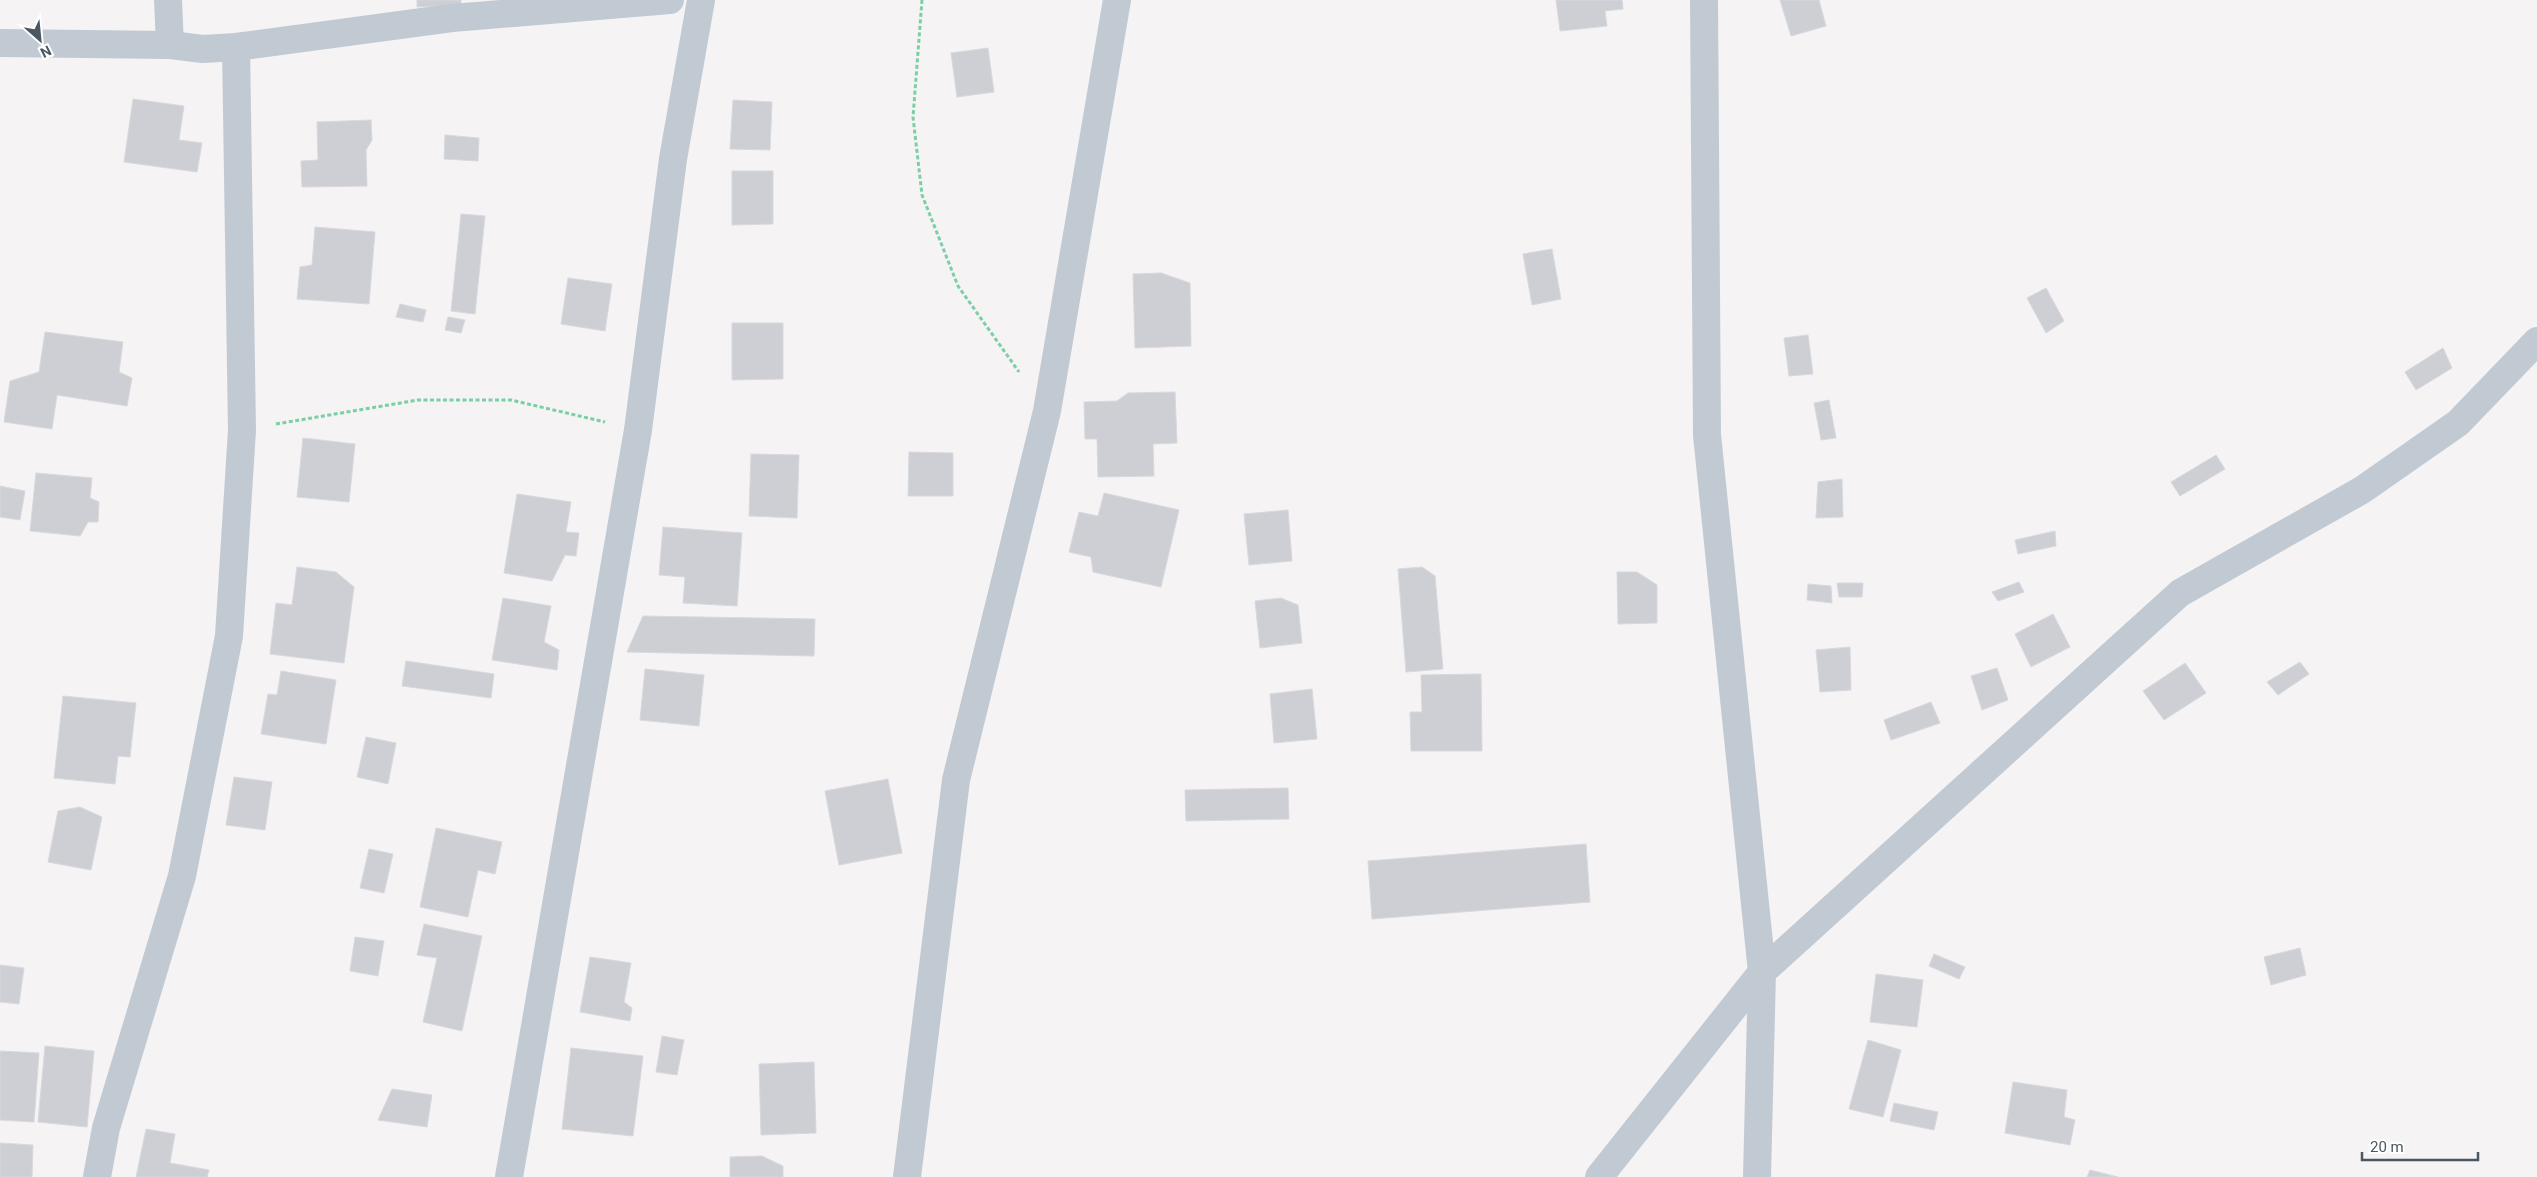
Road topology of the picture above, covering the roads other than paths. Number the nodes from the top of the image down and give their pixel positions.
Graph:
1 (168, 0) edge
2 (670, 0) edge
3 (701, 0) edge
4 (1117, 0) edge
5 (1704, 0) edge
6 (545, 5) edge
7 (0, 43) edge
8 (170, 45) junction
9 (236, 47) junction
10 (2537, 341) edge
11 (1762, 972) junction
12 (97, 1177) edge
13 (509, 1177) edge
14 (907, 1177) edge
15 (1599, 1177) edge
16 (1757, 1177) edge

1 - 8 street
2 - 6 street
3 - 13 street
4 - 14 street
5 - 11 street
6 - 9 street
7 - 8 street
8 - 9 street
9 - 12 street
10 - 11 street
11 - 15 street
11 - 16 street

